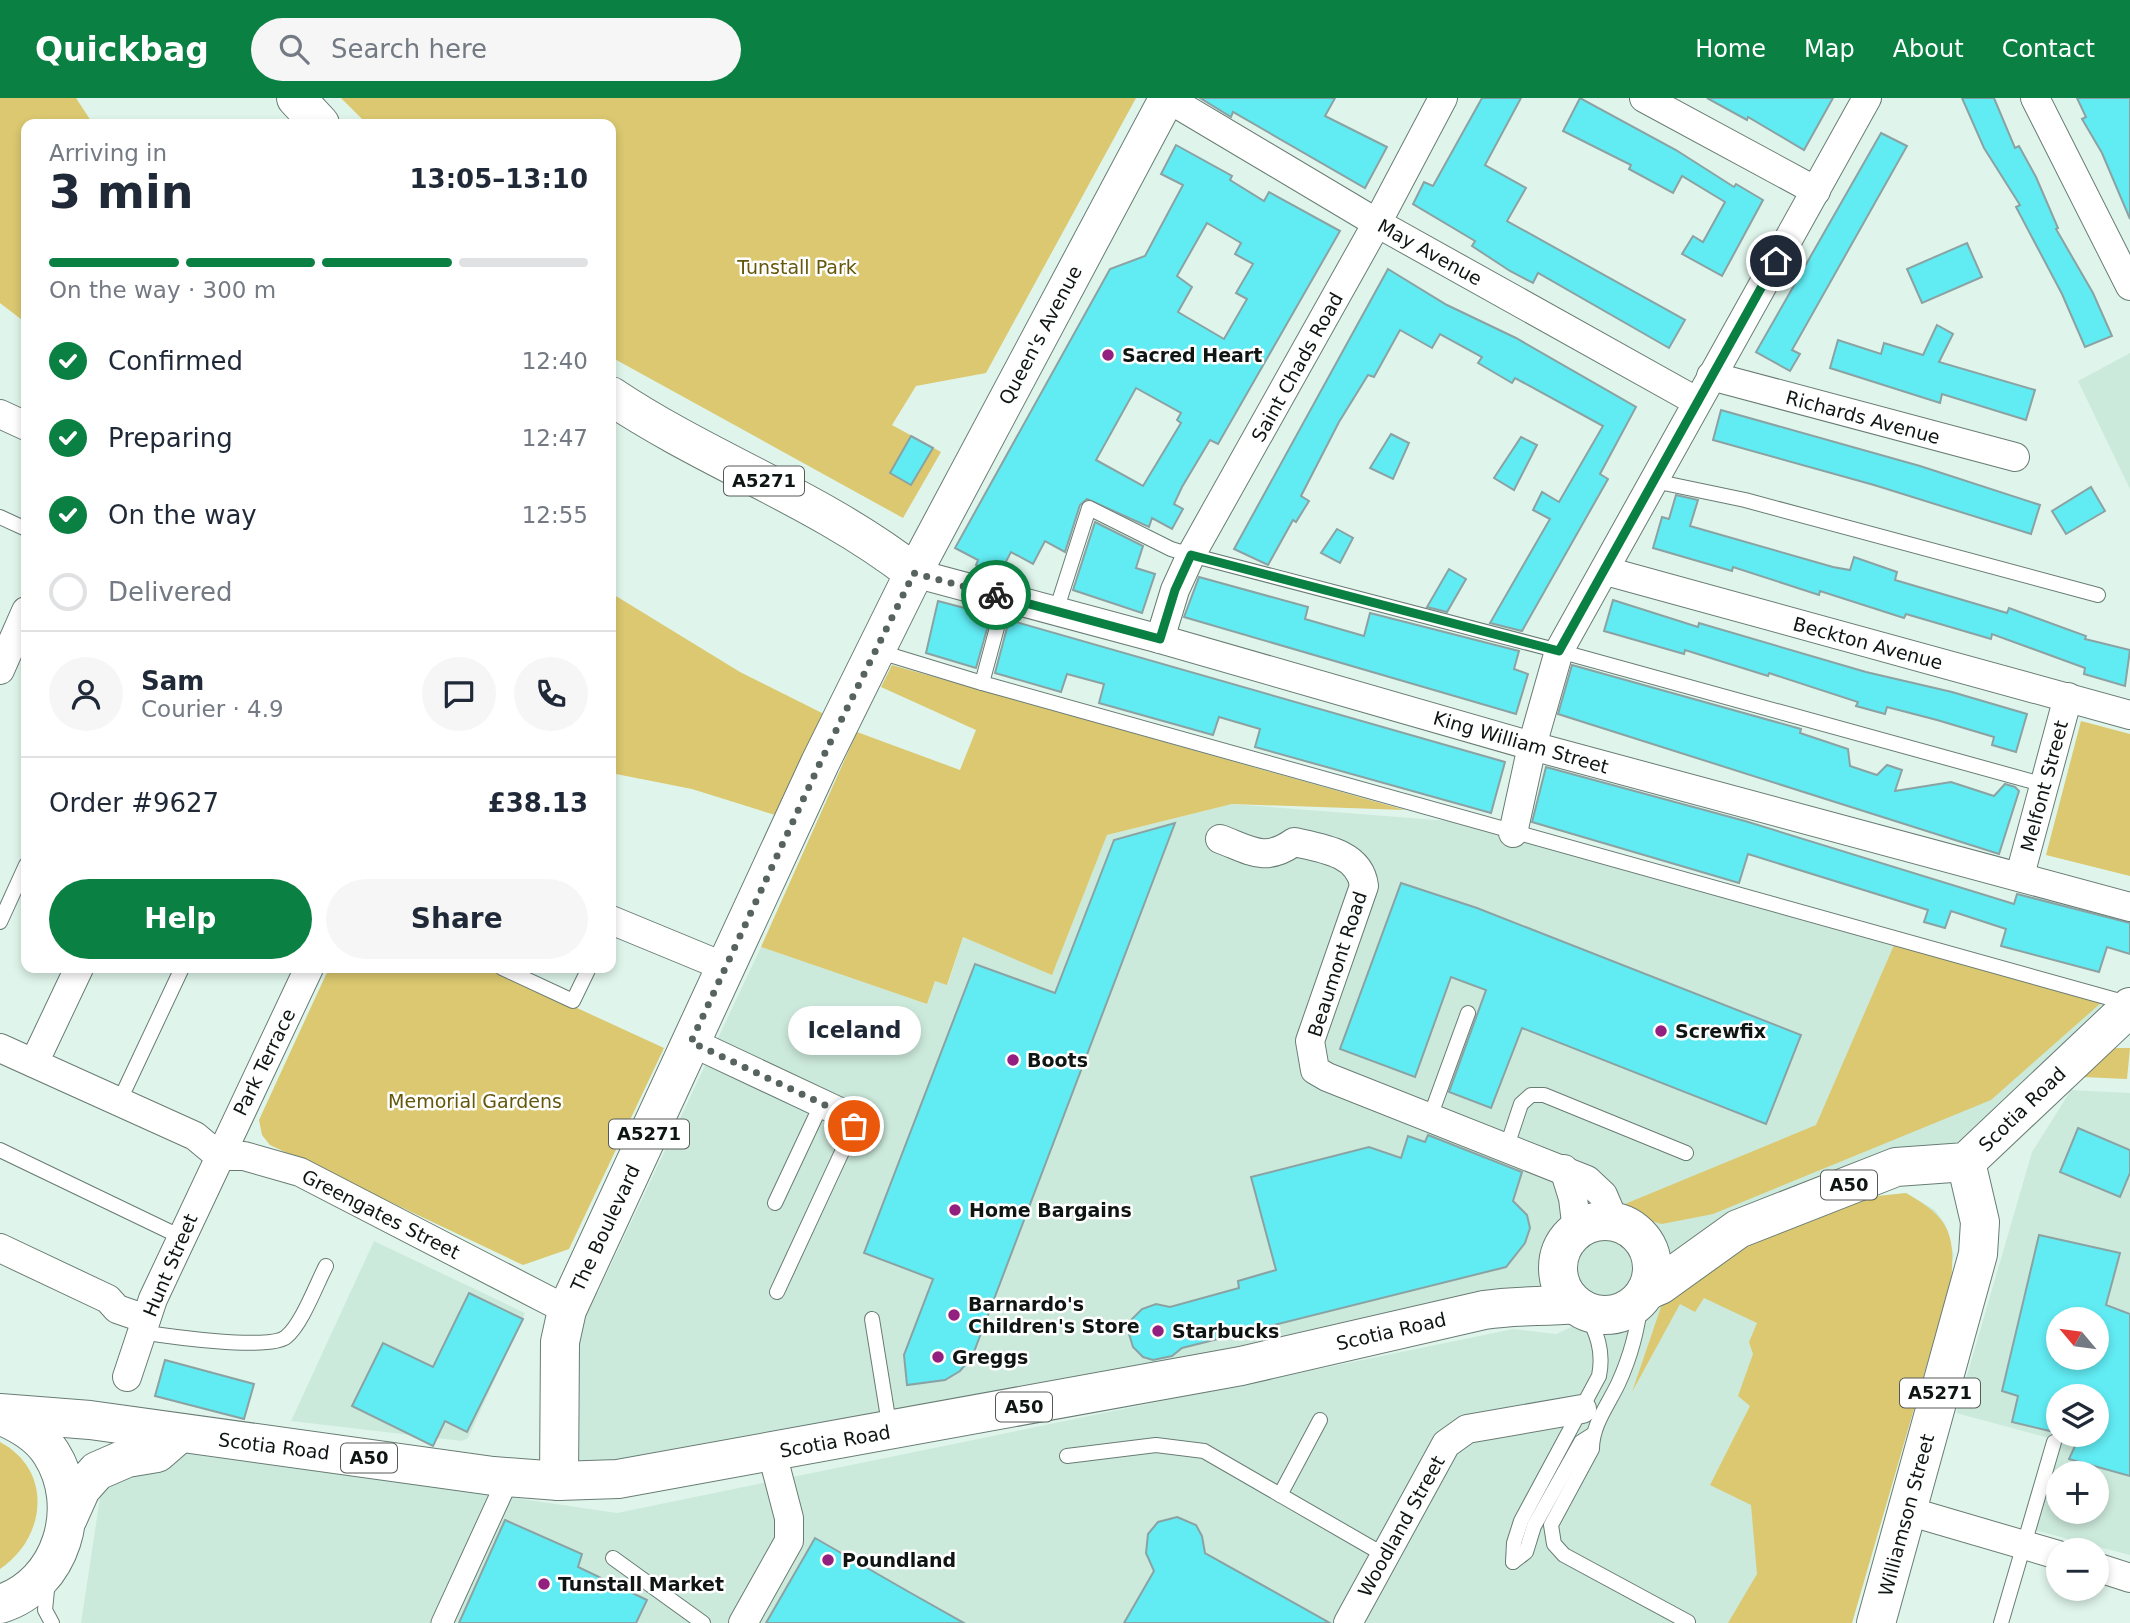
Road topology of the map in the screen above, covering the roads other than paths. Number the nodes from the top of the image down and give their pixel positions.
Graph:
1 (296, 98) edge
2 (1167, 98) edge
3 (1444, 98) edge
4 (1644, 98) edge
5 (1867, 98) edge
6 (2035, 98) edge
7 (315, 119) edge
8 (1816, 191) junction
9 (1377, 223) junction
10 (2130, 285) edge
11 (1711, 376) junction
12 (616, 399) edge
13 (1696, 401) junction
14 (0, 414) edge
15 (21, 424) edge
16 (2015, 457) dead end
17 (1654, 481) junction
18 (0, 517) edge
19 (21, 527) edge
20 (1191, 555) junction
21 (1605, 571) junction
22 (914, 573) junction
23 (2098, 595) dead end
24 (1005, 597) junction
25 (1056, 611) junction
26 (14, 636) edge
27 (1160, 639) junction
28 (876, 650) junction
29 (1559, 651) junction
30 (0, 670) edge
31 (982, 683) junction
32 (2068, 697) junction
33 (2130, 715) edge
34 (1532, 746) junction
35 (2045, 785) junction
36 (1513, 833) junction
37 (1220, 839) dead end
38 (2021, 876) junction
39 (21, 877) edge
40 (2130, 907) edge
41 (0, 922) edge
42 (616, 924) edge
43 (725, 967) junction
44 (77, 973) edge
45 (179, 973) edge
46 (307, 973) edge
47 (513, 973) edge
48 (587, 973) edge
49 (2130, 1006) edge
50 (1468, 1013) dead end
51 (691, 1042) junction
52 (0, 1048) edge
53 (34, 1063) junction
54 (119, 1102) junction
55 (832, 1109) junction
56 (1430, 1117) junction
57 (1507, 1146) junction
58 (0, 1150) edge
59 (1686, 1153) dead end
60 (219, 1156) junction
61 (1966, 1162) junction
62 (1564, 1169) junction
63 (775, 1203) dead end
64 (1626, 1229) junction
65 (1738, 1229) junction
66 (181, 1237) junction
67 (1571, 1237) junction
68 (0, 1248) edge
69 (326, 1266) dead end
70 (777, 1292) dead end
71 (1643, 1295) junction
72 (1579, 1307) junction
73 (567, 1310) junction
74 (1484, 1310) junction
75 (872, 1319) dead end
76 (144, 1325) junction
77 (127, 1377) dead end
78 (0, 1414) edge
79 (1320, 1420) dead end
80 (1592, 1420) junction
81 (890, 1432) junction
82 (180, 1433) junction
83 (2053, 1447) edge
84 (772, 1453) junction
85 (1067, 1457) dead end
86 (509, 1477) junction
87 (559, 1481) junction
88 (1280, 1495) junction
89 (1908, 1511) junction
90 (68, 1518) junction
91 (2024, 1545) junction
92 (2046, 1551) edge
93 (1386, 1556) junction
94 (612, 1558) dead end
95 (50, 1565) junction
96 (2109, 1571) edge
97 (2130, 1578) edge
98 (0, 1604) edge
99 (0, 1611) edge
100 (1688, 1622) edge
101 (10, 1623) edge
102 (52, 1623) edge
103 (442, 1623) edge
104 (703, 1623) edge
105 (743, 1623) edge
106 (1348, 1623) edge
107 (1877, 1623) edge
108 (2001, 1623) edge

1 - 7 main road
2 - 9 street, May Avenue
2 - 22 street, Queen's Avenue
3 - 9 street, Saint Chads Road
4 - 8 street
5 - 8 street
6 - 10 street
8 - 11 street
9 - 13 street, May Avenue
9 - 20 street, Saint Chads Road
11 - 13 street
11 - 16 street, Richards Avenue
12 - 22 main road, A5271
13 - 17 street
14 - 15 street
17 - 21 street
17 - 23 lane
18 - 19 lane
20 - 25 lane
20 - 27 street, Saint Chads Road
20 - 29 lane
21 - 29 street
21 - 32 street, Beckton Avenue
22 - 24 street, King William Street
22 - 28 main road, The Boulevard / A5271
24 - 25 street, King William Street
24 - 31 lane
25 - 27 street, King William Street
26 - 30 street
27 - 34 street, King William Street
28 - 31 lane
28 - 43 main road, The Boulevard / A5271
29 - 34 street
29 - 35 lane
31 - 36 lane
32 - 33 street, Beckton Avenue
32 - 35 street, Melfont Street
34 - 36 street
34 - 38 street, King William Street
35 - 38 street, Melfont Street
36 - 49 lane
37 - 56 street, Beaumont Road
38 - 40 street, King William Street
39 - 41 lane
42 - 43 street
43 - 51 main road, The Boulevard / A5271
44 - 53 street
45 - 54 lane
46 - 60 street, Park Terrace
47 - 48 lane
49 - 61 main road, Scotia Road
50 - 56 lane
51 - 55 street
51 - 73 main road, The Boulevard / A5271
52 - 53 street
53 - 54 street
54 - 60 street
55 - 63 lane
55 - 70 lane
56 - 57 street, Beaumont Road
57 - 59 lane
57 - 62 street, Beaumont Road
58 - 66 lane
60 - 66 street, Hunt Street
60 - 73 street, Greengates Street
61 - 65 main road, Scotia Road / A50
61 - 89 main road, Williamson Street / A5271
62 - 64 street, Beaumont Road
62 - 67 street
64 - 65 main road, Scotia Road / A50
64 - 67 main road
64 - 71 main road
65 - 71 main road, Scotia Road / A50
66 - 76 street, Hunt Street
67 - 72 main road
67 - 74 main road, Scotia Road / A50
68 - 76 street
69 - 76 lane
71 - 72 main road
71 - 80 lane
72 - 74 main road, Scotia Road / A50
72 - 80 lane
73 - 87 main road, The Boulevard / A5271
74 - 81 main road, Scotia Road / A50
75 - 81 lane
76 - 77 street, Hunt Street
78 - 82 main road, Scotia Road / A50
78 - 90 main road, A50
79 - 88 lane
80 - 80 lane
80 - 93 street, Woodland Street
80 - 100 lane
81 - 84 main road, Scotia Road / A50
82 - 86 main road, Scotia Road / A50
82 - 90 main road, A50
83 - 91 lane
84 - 87 main road, Scotia Road / A50
84 - 105 street
85 - 88 lane
86 - 87 main road, Scotia Road / A50
86 - 103 street
88 - 93 lane
89 - 91 street
89 - 107 main road, Williamson Street / A5271
90 - 95 main road, A50
91 - 92 street
91 - 108 lane
93 - 106 street, Woodland Street
94 - 104 lane
95 - 98 main road, A50
95 - 102 lane
96 - 97 street
99 - 101 street

